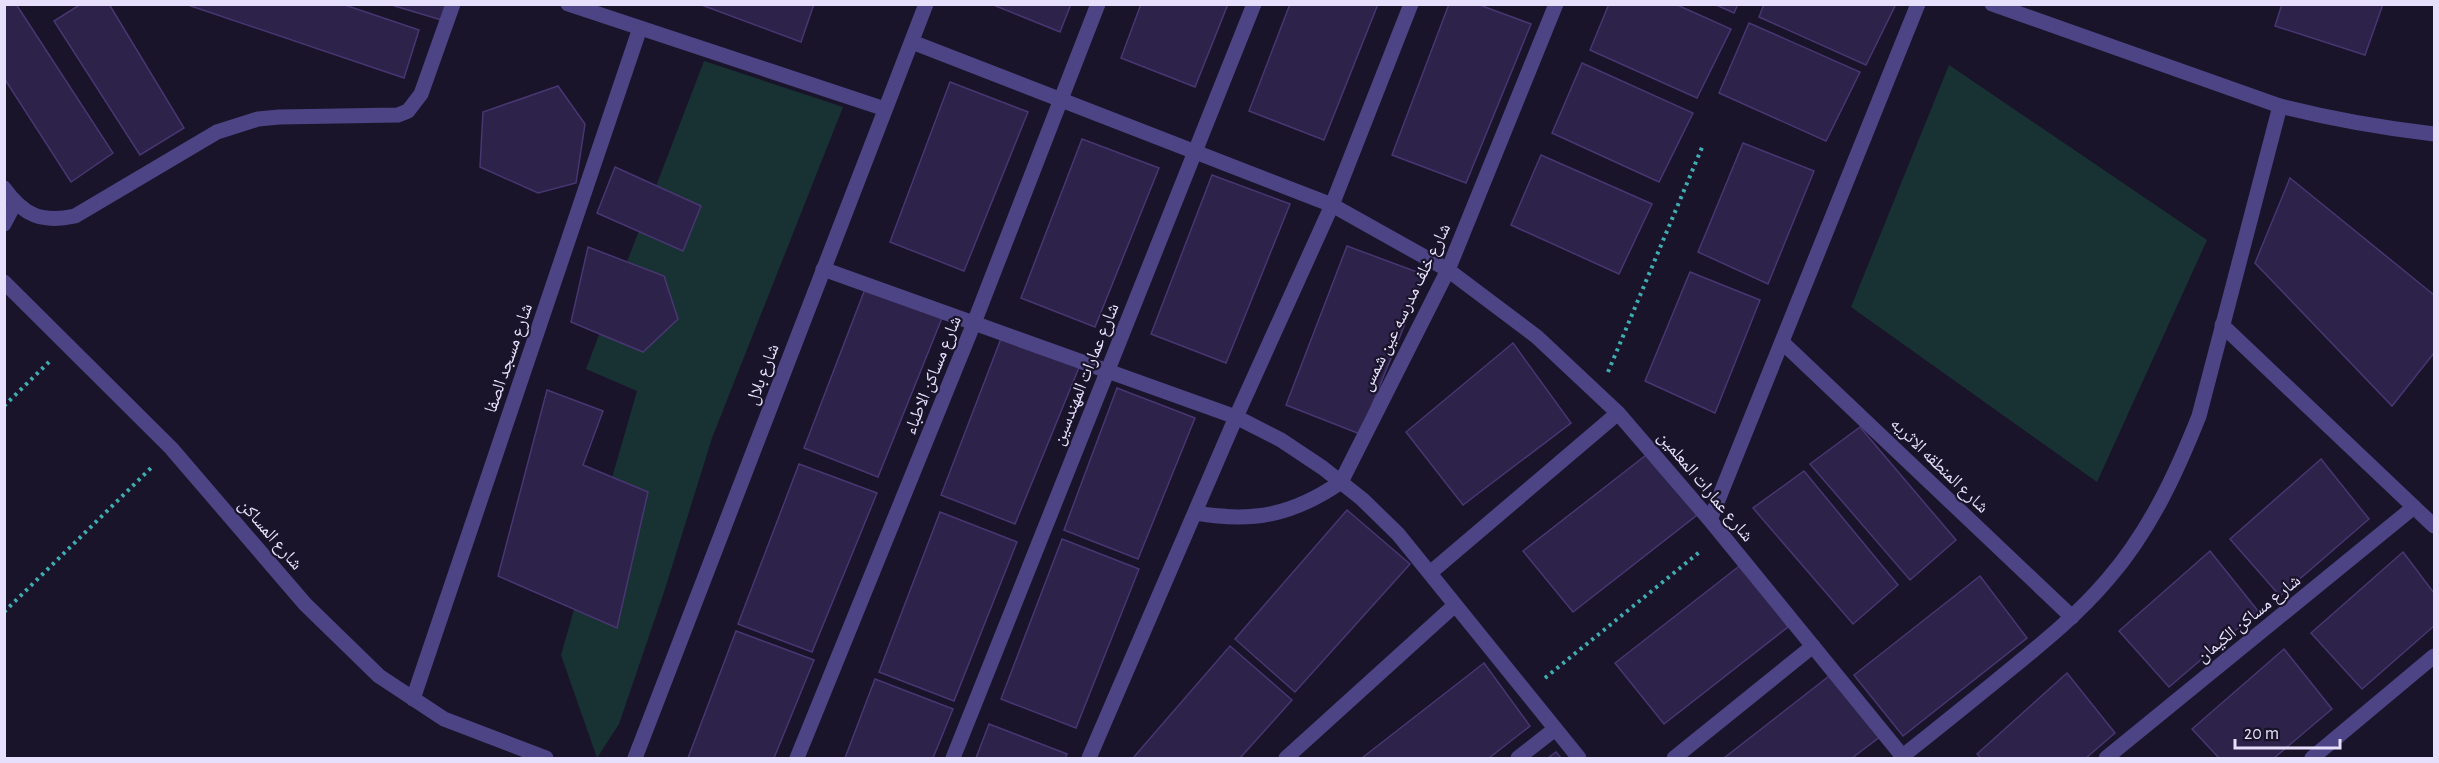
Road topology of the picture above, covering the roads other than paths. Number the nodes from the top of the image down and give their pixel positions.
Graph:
1 (453, 4) edge
2 (568, 4) edge
3 (926, 4) edge
4 (1098, 4) edge
5 (1254, 4) edge
6 (1411, 4) edge
7 (1556, 4) edge
8 (1918, 4) edge
9 (1992, 4) edge
10 (640, 28) junction
11 (912, 42) junction
12 (1061, 100) junction
13 (2280, 106) junction
14 (885, 109) junction
15 (2434, 134) edge
16 (1195, 153) junction
17 (4, 188) edge
18 (15, 203) junction
19 (1332, 205) junction
20 (4, 224) edge
21 (823, 269) junction
22 (1448, 270) junction
23 (4, 282) edge
24 (974, 323) junction
25 (2222, 325) junction
26 (1782, 342) junction
27 (1108, 370) junction
28 (1618, 414) junction
29 (1236, 417) junction
30 (1341, 482) junction
31 (2414, 507) junction
32 (1197, 513) junction
33 (1710, 520) junction
34 (2434, 526) edge
35 (1430, 573) junction
36 (1455, 605) junction
37 (2072, 617) junction
38 (1813, 646) junction
39 (2434, 656) edge
40 (413, 699) junction
41 (1555, 729) junction
42 (1902, 758) edge
43 (546, 759) edge
44 (635, 759) edge
45 (797, 759) edge
46 (953, 759) edge
47 (1089, 759) edge
48 (1286, 759) edge
49 (1518, 759) edge
50 (1579, 759) edge
51 (1674, 759) edge
52 (2106, 759) edge
53 (2312, 759) edge

1 - 18 street
2 - 10 street
3 - 11 street, شارع بلال
4 - 12 street, شارع مساكن الاطباء
5 - 16 street, شارع عمارات المهندسين
6 - 19 street
7 - 22 street, شارع خلف مدرسه عين شمس
8 - 26 street
9 - 13 street
10 - 14 street
10 - 40 street, شارع مسجد الصفا
11 - 12 street, شارع عمارات المعلمين
11 - 14 street, شارع بلال
12 - 16 street, شارع عمارات المعلمين
12 - 24 street, شارع مساكن الاطباء
13 - 15 street
13 - 25 street
14 - 21 street, شارع بلال
16 - 19 street, شارع عمارات المعلمين
16 - 27 street, شارع عمارات المهندسين
17 - 18 street
18 - 20 street
19 - 22 street, شارع عمارات المعلمين
19 - 29 street
21 - 24 street
21 - 44 street, شارع بلال
22 - 28 street, شارع عمارات المعلمين
22 - 30 street, شارع خلف مدرسه عين شمس
23 - 40 street, شارع المساكن
24 - 27 street
24 - 45 street, شارع مساكن الاطباء
25 - 31 street
25 - 37 street
26 - 33 street
26 - 37 street, شارع المنطقه الاثريه
27 - 29 street
27 - 46 street, شارع عمارات المهندسين
28 - 33 street, شارع عمارات المعلمين
28 - 35 street
29 - 30 street
29 - 32 street
30 - 32 street
30 - 35 street
31 - 34 street
31 - 52 street, شارع مساكن الكيمان
32 - 47 street
33 - 38 street, شارع عمارات المعلمين
35 - 36 street
36 - 41 street
36 - 48 street
37 - 42 street
38 - 42 street, شارع عمارات المعلمين
38 - 51 street
39 - 53 street
40 - 43 street, شارع المساكن
41 - 49 street
41 - 50 street

